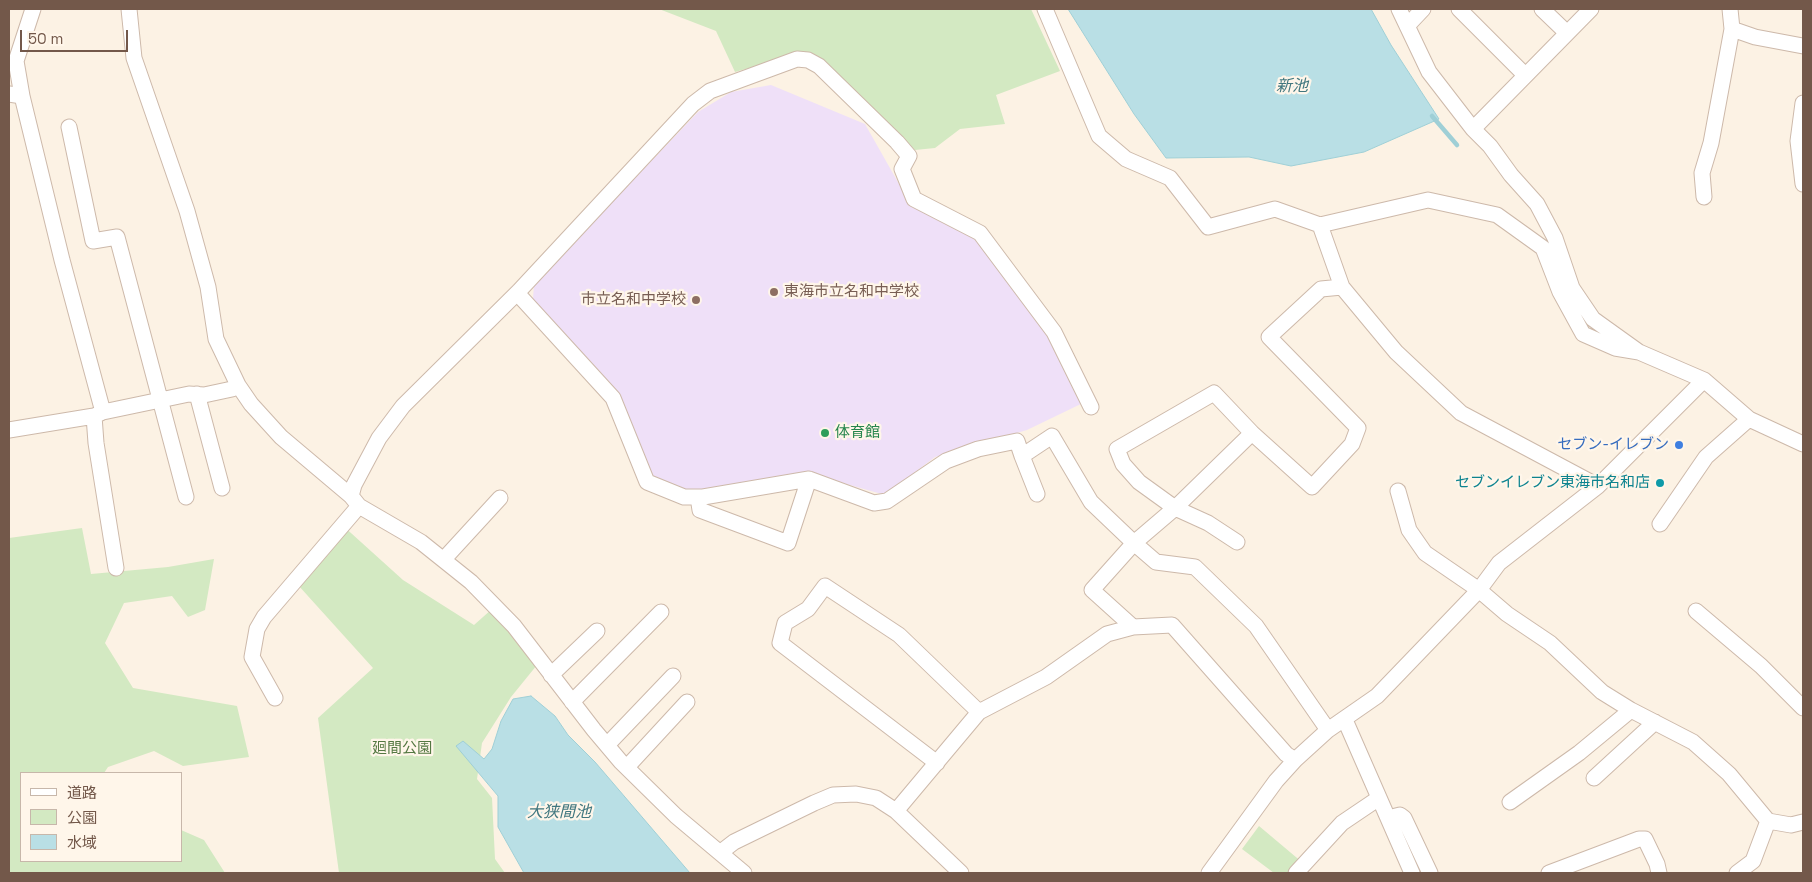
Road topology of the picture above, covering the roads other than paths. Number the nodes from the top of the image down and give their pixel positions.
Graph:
1 (33, 9) edge
2 (129, 9) edge
3 (1045, 9) edge
4 (1399, 9) edge
5 (1423, 9) edge
6 (1459, 9) edge
7 (1542, 9) edge
8 (1591, 9) edge
9 (1730, 9) edge
10 (1407, 26) junction
11 (1732, 29) junction
12 (1567, 33) junction
13 (1803, 46) edge
14 (1526, 75) junction
15 (15, 95) edge
16 (1803, 103) edge
17 (69, 127) dead end
18 (1473, 129) junction
19 (1803, 184) edge
20 (1704, 197) dead end
21 (1320, 225) junction
22 (1342, 287) junction
23 (517, 293) junction
24 (1639, 352) junction
25 (1704, 380) junction
26 (238, 385) junction
27 (197, 394) junction
28 (162, 401) junction
29 (1091, 407) dead end
30 (99, 414) junction
31 (1749, 419) junction
32 (9, 430) edge
33 (1252, 433) junction
34 (1803, 444) edge
35 (1022, 456) junction
36 (809, 479) junction
37 (1598, 486) junction
38 (222, 488) dead end
39 (1398, 491) dead end
40 (1036, 494) dead end
41 (698, 497) junction
42 (186, 498) dead end
43 (500, 498) dead end
44 (355, 501) junction
45 (1175, 508) junction
46 (1660, 524) dead end
47 (1237, 542) dead end
48 (1134, 543) junction
49 (444, 559) junction
50 (116, 568) dead end
51 (1479, 590) junction
52 (1696, 611) dead end
53 (661, 612) dead end
54 (1133, 627) junction
55 (597, 631) dead end
56 (551, 675) junction
57 (672, 676) dead end
58 (274, 698) dead end
59 (572, 702) junction
60 (687, 702) dead end
61 (1803, 708) edge
62 (1631, 710) junction
63 (980, 712) junction
64 (1345, 720) junction
65 (1655, 722) junction
66 (1328, 730) junction
67 (607, 745) junction
68 (1295, 760) junction
69 (937, 763) junction
70 (627, 767) junction
71 (1594, 778) dead end
72 (1379, 798) junction
73 (1510, 802) dead end
74 (896, 812) junction
75 (1388, 818) junction
76 (1768, 821) junction
77 (1803, 822) edge
78 (721, 852) junction
79 (744, 873) edge
80 (961, 873) edge
81 (1209, 873) edge
82 (1296, 873) edge
83 (1412, 873) edge
84 (1430, 873) edge
85 (1549, 873) edge
86 (1659, 873) edge
87 (1737, 873) edge

1 - 15 street
2 - 26 street
3 - 21 street
4 - 10 street
5 - 10 street
6 - 14 street
7 - 12 street
8 - 12 street
9 - 11 street
10 - 18 street
11 - 13 street
11 - 20 street
12 - 14 street
14 - 18 street
15 - 30 street
16 - 19 street
17 - 28 street
18 - 24 street
21 - 22 street
21 - 24 street
22 - 33 street
22 - 37 street
23 - 29 street
23 - 41 street
23 - 44 street
24 - 25 street
25 - 31 street
25 - 37 street
26 - 27 street
26 - 44 street
27 - 28 street
27 - 38 street
28 - 30 street
28 - 42 street
30 - 32 street
30 - 50 street
31 - 34 street
31 - 46 street
33 - 45 street
33 - 45 street
35 - 36 street
35 - 40 street
35 - 48 street
36 - 41 street
36 - 41 street
37 - 51 street
39 - 51 street
43 - 49 street
44 - 49 street
44 - 58 street
45 - 47 street
45 - 48 street
48 - 54 street
48 - 66 street
49 - 56 street
51 - 62 street
51 - 64 street
52 - 61 street
53 - 59 street
54 - 63 street
54 - 68 street
55 - 56 street
56 - 59 street
57 - 67 street
59 - 67 street
60 - 70 street
62 - 65 street
62 - 73 street
63 - 69 street
63 - 69 street
64 - 66 street
64 - 72 street
65 - 71 street
65 - 76 street
66 - 68 street
67 - 70 street
68 - 81 street
69 - 74 street
70 - 78 street
72 - 75 street
72 - 82 street
74 - 78 street
74 - 80 street
75 - 83 street
75 - 84 street
76 - 77 street
76 - 87 street
78 - 79 street
85 - 86 street

